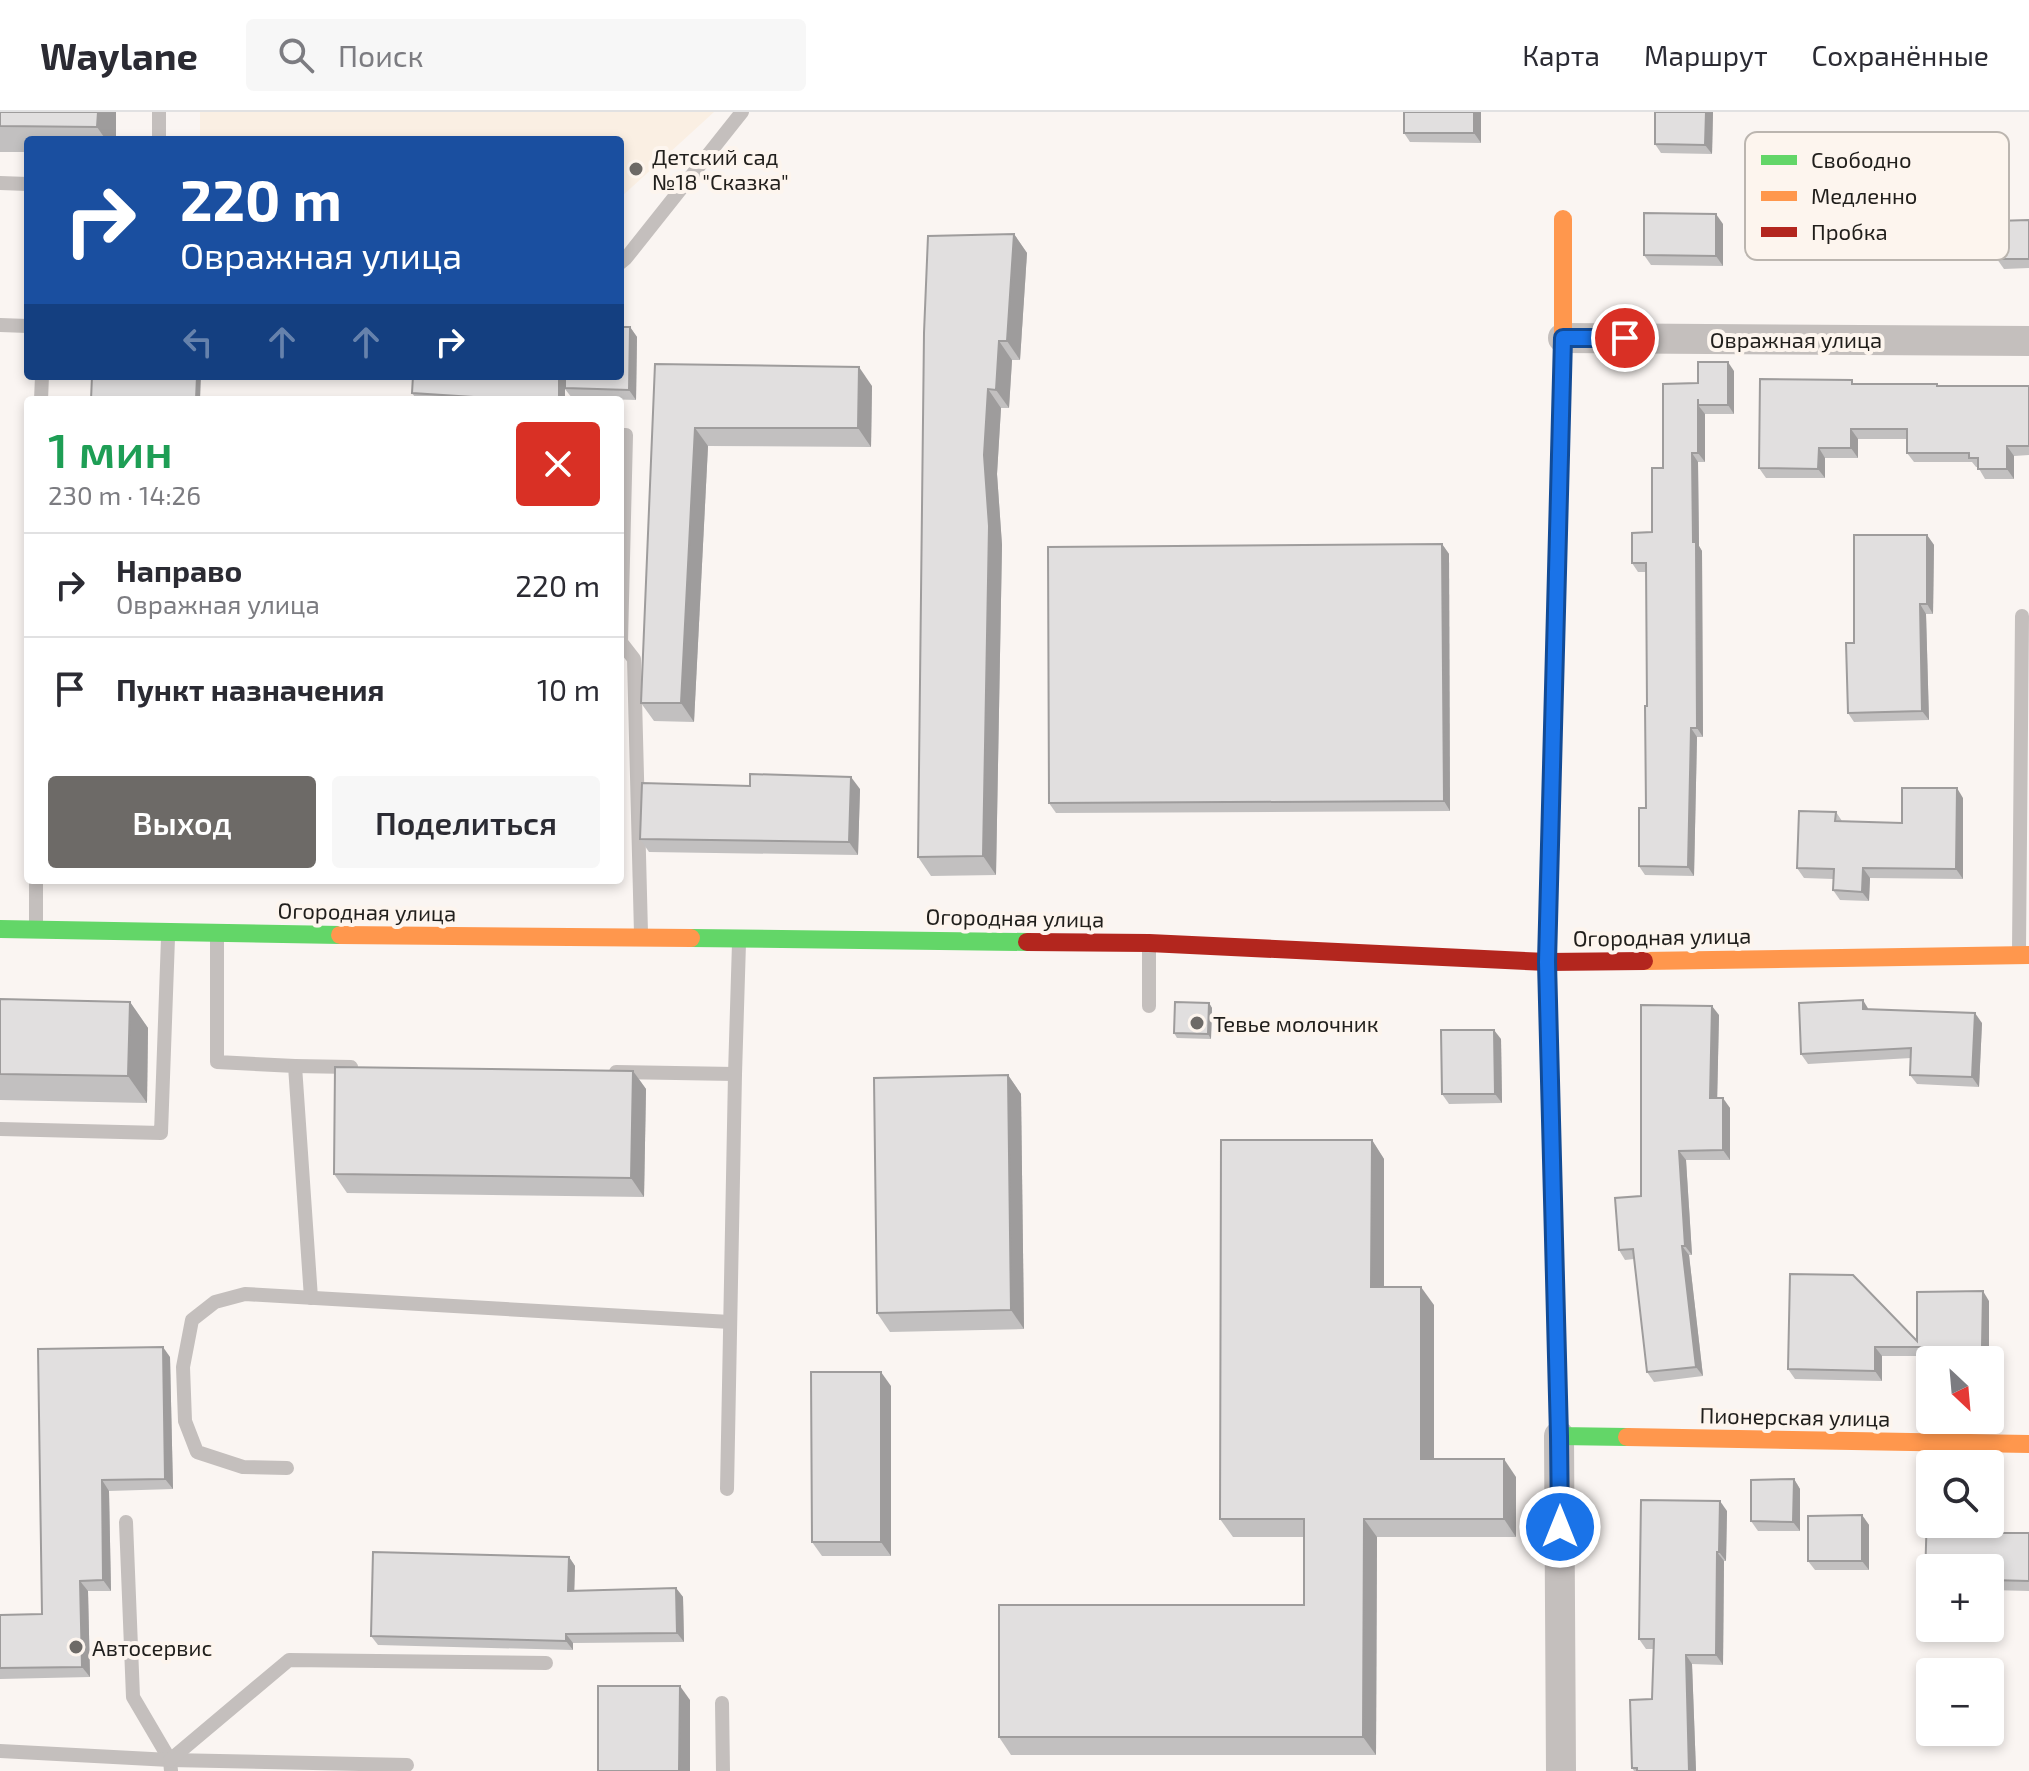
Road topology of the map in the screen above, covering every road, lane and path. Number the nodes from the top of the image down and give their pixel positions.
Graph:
1 (159, 112) edge
2 (742, 112) edge
3 (159, 136) edge
4 (0, 183) edge
5 (24, 184) edge
6 (1563, 219) dead end
7 (624, 260) edge
8 (0, 325) edge
9 (24, 326) edge
10 (1563, 338) junction
11 (2029, 341) edge
12 (624, 435) edge
13 (624, 517) edge
14 (2022, 616) dead end
15 (624, 645) edge
16 (36, 884) edge
17 (0, 929) edge
18 (36, 930) junction
19 (168, 933) junction
20 (217, 934) junction
21 (641, 938) junction
22 (739, 939) junction
23 (1149, 943) junction
24 (2024, 955) edge
25 (1547, 962) junction
26 (1149, 1006) dead end
27 (295, 1066) junction
28 (358, 1067) edge
29 (609, 1072) edge
30 (735, 1074) junction
31 (0, 1129) edge
32 (311, 1298) junction
33 (730, 1322) junction
34 (1559, 1436) junction
35 (2029, 1444) edge
36 (287, 1468) dead end
37 (727, 1489) dead end
38 (126, 1522) dead end
39 (546, 1663) dead end
40 (722, 1703) dead end
41 (0, 1751) edge
42 (407, 1765) dead end
43 (170, 1766) edge
44 (723, 1771) edge
45 (1561, 1771) edge

1 - 3 lane
2 - 7 lane
4 - 5 lane
6 - 10 street
8 - 9 lane
10 - 11 street, Овражная улица
10 - 25 street
12 - 13 lane
14 - 24 lane
15 - 21 lane
16 - 18 lane
17 - 18 street, Огородная улица
18 - 19 street, Огородная улица
19 - 20 street, Огородная улица
19 - 31 lane
20 - 21 street, Огородная улица
20 - 27 lane
21 - 22 street, Огородная улица
22 - 23 street, Огородная улица
22 - 30 lane
23 - 25 street, Огородная улица
23 - 26 lane
24 - 25 street, Огородная улица
25 - 34 street
27 - 28 lane
27 - 32 lane
29 - 30 lane
30 - 33 lane
32 - 33 lane
32 - 36 lane
33 - 37 lane
34 - 35 street, Пионерская улица
34 - 45 street
38 - 43 lane
39 - 43 lane
40 - 44 lane
41 - 43 lane
42 - 43 lane

